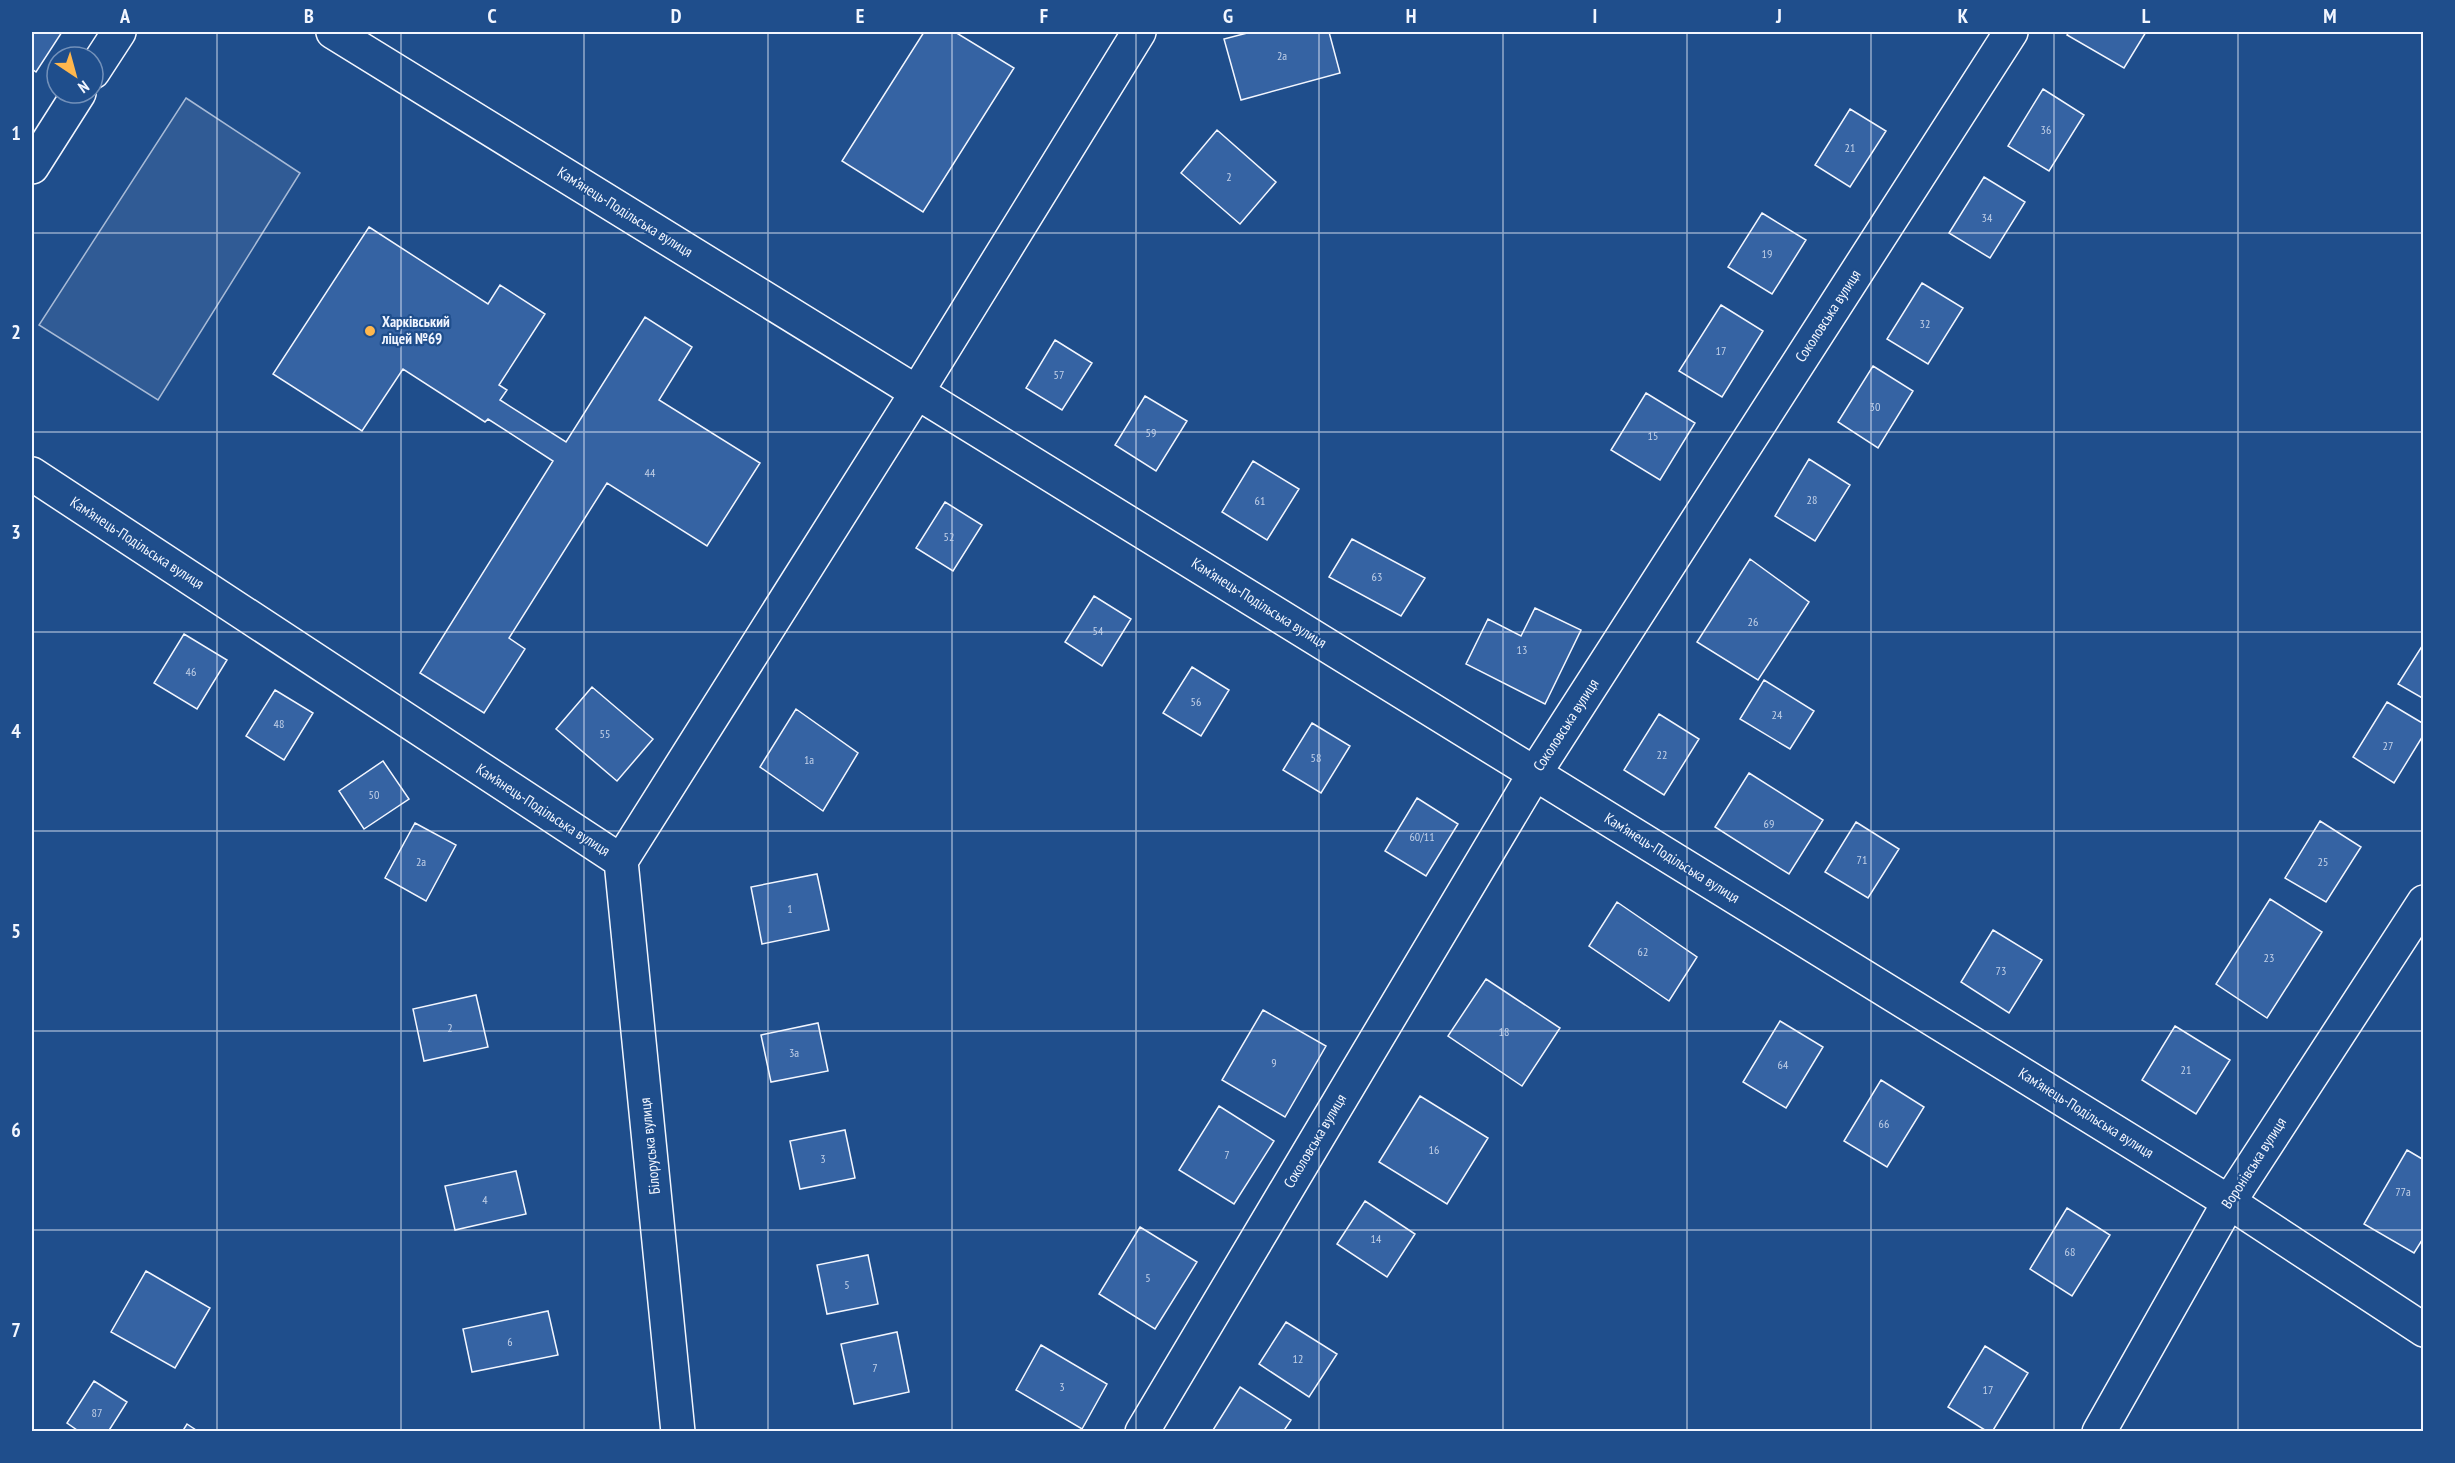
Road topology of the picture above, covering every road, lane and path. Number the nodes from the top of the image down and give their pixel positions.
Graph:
1 (119, 32) edge
2 (333, 32) edge
3 (1139, 32) edge
4 (2011, 32) edge
5 (105, 54) edge
6 (71, 105) edge
7 (32, 167) edge
8 (917, 392) junction
9 (32, 474) edge
10 (1535, 773) junction
11 (621, 861) junction
12 (2424, 902) edge
13 (2229, 1202) junction
14 (2424, 1330) edge
15 (678, 1431) edge
16 (1142, 1431) edge
17 (2099, 1431) edge

1 - 5 street
2 - 8 street, Кам’янець-Подільська вулиця
3 - 8 street, Кам’янець-Подільська вулиця
4 - 10 street, Соколовська вулиця
6 - 7 street
8 - 10 street, Кам’янець-Подільська вулиця
8 - 11 street, Кам’янець-Подільська вулиця
9 - 11 street, Кам’янець-Подільська вулиця
10 - 13 street, Кам’янець-Подільська вулиця
10 - 16 street, Соколовська вулиця
11 - 15 street, Білоруська вулиця
12 - 13 street, Воронівська вулиця
13 - 14 street, Кам’янець-Подільська вулиця
13 - 17 street, Воронівська вулиця

